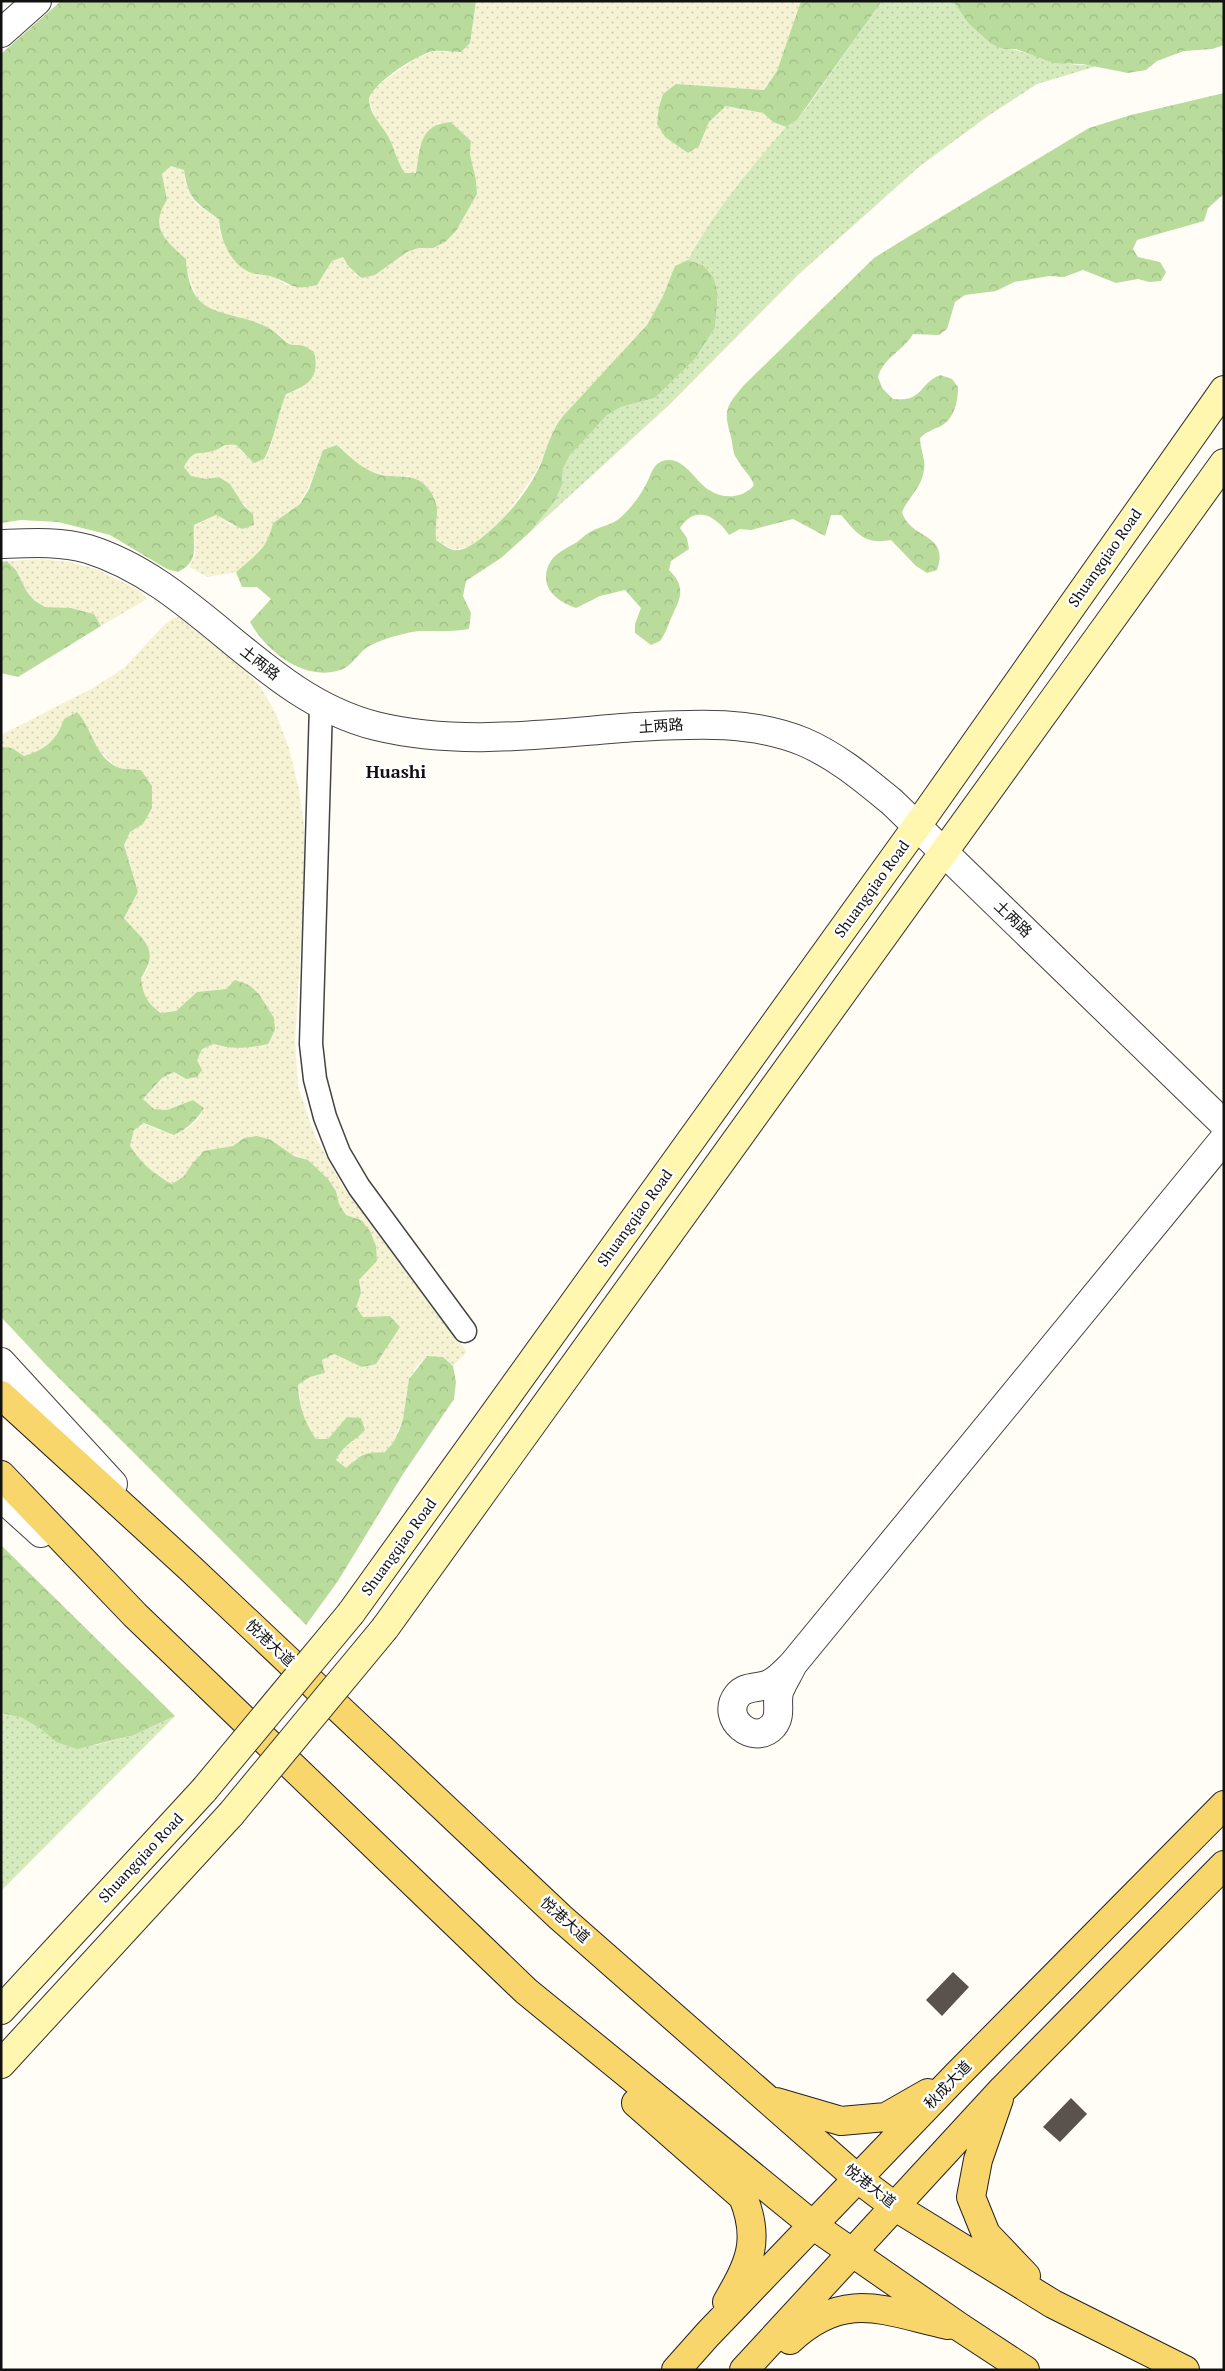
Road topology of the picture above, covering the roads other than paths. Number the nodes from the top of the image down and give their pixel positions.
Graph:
1 (37, 1) edge
2 (1, 33) edge
3 (1224, 390) edge
4 (1224, 463) edge
5 (1, 544) edge
6 (321, 706) junction
7 (917, 826) junction
8 (944, 852) junction
9 (1224, 1124) edge
10 (1224, 1139) edge
11 (465, 1331) dead end
12 (1, 1362) edge
13 (1, 1395) edge
14 (1, 1475) edge
15 (1, 1497) edge
16 (190, 1568) junction
17 (135, 1615) junction
18 (793, 1664) dead end
19 (1224, 1805) edge
20 (1224, 1865) edge
21 (526, 1992) junction
22 (1, 2010) edge
23 (1, 2064) edge
24 (957, 2075) junction
25 (1003, 2089) junction
26 (768, 2100) junction
27 (858, 2179) junction
28 (894, 2206) junction
29 (814, 2226) junction
30 (853, 2253) junction
31 (1053, 2304) junction
32 (961, 2328) junction
33 (708, 2334) junction
34 (676, 2370) edge
35 (744, 2370) edge
36 (758, 2370) edge
37 (1025, 2370) edge
38 (1184, 2370) edge

1 - 2 street
3 - 7 main road, Shuangqiao Road
4 - 8 main road
5 - 6 street, 土两路
6 - 7 street, 土两路
6 - 11 street
7 - 8 street, 土两路
7 - 22 main road, Shuangqiao Road, bridge
8 - 9 street, 土两路
8 - 23 main road, bridge
10 - 18 street
12 - 16 street
13 - 16 main road, 悦港大道
14 - 17 main road
15 - 17 street
16 - 26 main road, 悦港大道
17 - 21 main road
19 - 24 main road, 秋成大道
20 - 25 main road
21 - 29 main road
21 - 33 main road
24 - 26 main road
24 - 27 main road, 秋成大道
25 - 28 main road
25 - 31 main road
26 - 27 main road, 悦港大道
27 - 28 main road, 悦港大道
27 - 29 main road, 秋成大道
28 - 30 main road
28 - 31 main road, 悦港大道
29 - 30 main road
29 - 33 main road, 秋成大道
30 - 32 main road
30 - 35 main road
31 - 38 main road, 悦港大道
32 - 36 main road
32 - 37 main road
33 - 34 main road, 秋成大道

